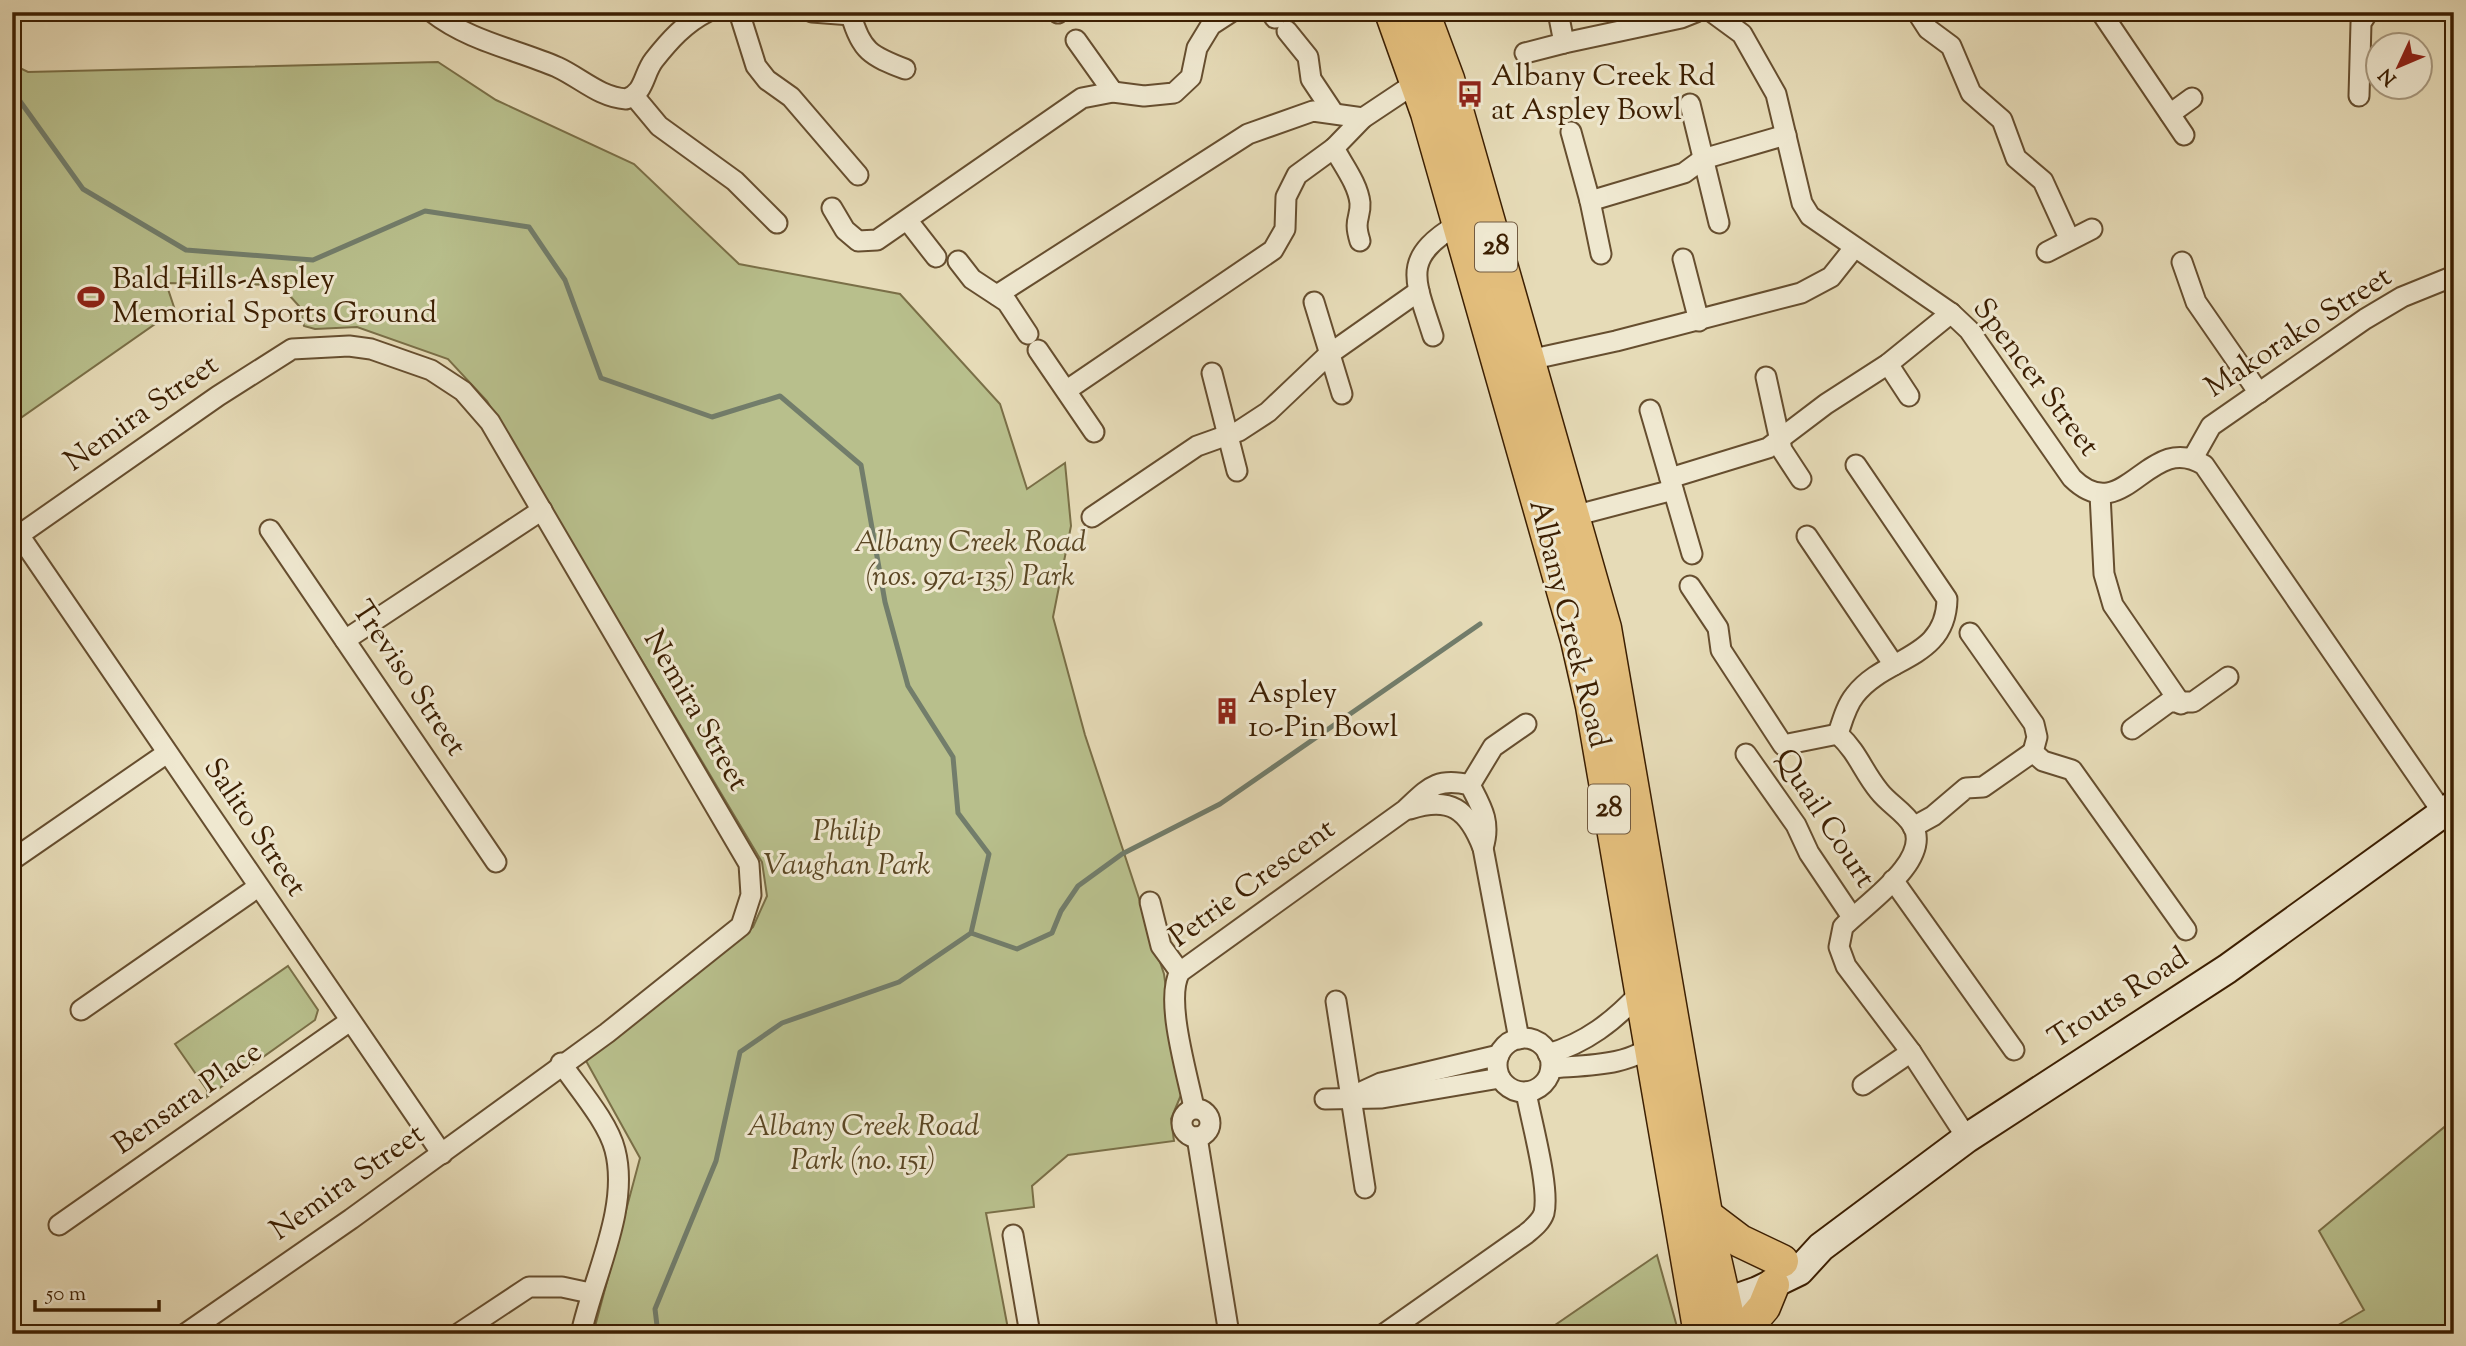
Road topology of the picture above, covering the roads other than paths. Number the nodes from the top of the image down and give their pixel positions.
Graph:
1 (432, 12) edge
2 (739, 12) edge
3 (812, 12) edge
4 (1231, 12) edge
5 (1391, 12) edge
6 (1423, 12) edge
7 (1558, 12) edge
8 (1696, 12) edge
9 (1712, 12) edge
10 (1917, 12) edge
11 (2101, 12) edge
12 (2368, 12) edge
13 (853, 14) edge
14 (695, 15) edge
15 (1278, 20) edge
16 (1076, 40) dead end
17 (1564, 43) junction
18 (1525, 53) dead end
19 (905, 69) dead end
20 (1417, 82) junction
21 (1112, 92) junction
22 (634, 96) junction
23 (2359, 96) dead end
24 (2192, 98) dead end
25 (1690, 104) dead end
26 (1333, 111) junction
27 (2170, 114) junction
28 (1363, 118) junction
29 (1571, 132) dead end
30 (1786, 135) junction
31 (2184, 135) dead end
32 (1334, 148) junction
33 (1703, 159) junction
34 (859, 175) dead end
35 (1590, 201) junction
36 (832, 208) dead end
37 (908, 221) junction
38 (777, 223) dead end
39 (1719, 223) dead end
40 (1458, 225) junction
41 (2092, 229) dead end
42 (2069, 238) junction
43 (1360, 241) dead end
44 (1854, 248) junction
45 (2047, 252) dead end
46 (1601, 254) dead end
47 (936, 257) dead end
48 (1683, 259) dead end
49 (958, 261) dead end
50 (2182, 262) dead end
51 (2454, 276) edge
52 (1419, 291) junction
53 (998, 295) junction
54 (1314, 302) dead end
55 (1951, 313) junction
56 (1699, 321) junction
57 (1433, 337) dead end
58 (1328, 355) junction
59 (1529, 360) junction
60 (1888, 364) junction
61 (1212, 373) dead end
62 (1766, 377) dead end
63 (1068, 390) junction
64 (2259, 393) junction
65 (1342, 394) dead end
66 (1909, 396) dead end
67 (1650, 410) dead end
68 (1094, 432) dead end
69 (1226, 433) junction
70 (1782, 439) junction
71 (2193, 458) junction
72 (1856, 465) dead end
73 (1237, 471) dead end
74 (1801, 480) dead end
75 (1672, 484) junction
76 (2100, 494) junction
77 (542, 510) junction
78 (1092, 517) dead end
79 (1560, 520) junction
80 (270, 530) dead end
81 (1807, 536) dead end
82 (16, 538) edge
83 (1692, 554) dead end
84 (1690, 586) dead end
85 (1970, 633) dead end
86 (345, 640) junction
87 (1894, 665) junction
88 (2228, 677) dead end
89 (2182, 704) junction
90 (1526, 724) dead end
91 (2132, 729) dead end
92 (1838, 734) junction
93 (167, 752) junction
94 (2033, 752) junction
95 (1746, 754) dead end
96 (1470, 786) junction
97 (2448, 809) edge
98 (1405, 810) junction
99 (1913, 827) junction
100 (1483, 848) junction
101 (12, 860) edge
102 (496, 862) dead end
103 (1893, 880) junction
104 (258, 887) junction
105 (1150, 902) dead end
106 (1852, 917) junction
107 (2186, 930) dead end
108 (1180, 972) junction
109 (1640, 993) junction
110 (1336, 1001) dead end
111 (1670, 1003) junction
112 (81, 1010) dead end
113 (350, 1021) junction
114 (1518, 1039) junction
115 (1649, 1048) junction
116 (2014, 1050) dead end
117 (1911, 1052) junction
118 (1499, 1055) junction
119 (1549, 1061) junction
120 (561, 1063) junction
121 (1500, 1078) junction
122 (1863, 1085) dead end
123 (1526, 1092) junction
124 (1351, 1097) junction
125 (1325, 1100) dead end
126 (1967, 1138) junction
127 (442, 1154) junction
128 (1365, 1188) dead end
129 (1707, 1216) junction
130 (59, 1225) dead end
131 (1013, 1235) dead end
132 (1777, 1273) junction
133 (590, 1293) junction
134 (1706, 1305) edge
135 (185, 1334) edge
136 (458, 1334) edge
137 (581, 1334) edge
138 (1030, 1334) edge
139 (1229, 1334) edge
140 (1384, 1334) edge
141 (1732, 1334) edge
142 (1741, 1334) edge

1 - 22 street
2 - 34 street
3 - 13 street
4 - 21 street
5 - 20 main road, Albany Creek Road / 28
6 - 59 main road, Albany Creek Road / 28
7 - 17 street
8 - 17 street
9 - 30 street, Spencer Street
10 - 42 street
11 - 27 street
12 - 23 street
13 - 19 street
14 - 22 street
15 - 26 street
16 - 21 street
17 - 18 street
20 - 28 street
20 - 40 main road, Albany Creek Road / 28
21 - 37 street
22 - 38 street
24 - 27 street
25 - 33 street
26 - 28 street
26 - 53 street
27 - 31 street
28 - 32 street
29 - 35 street
30 - 33 street
30 - 44 street, Spencer Street
32 - 43 street
32 - 63 street
33 - 35 street
33 - 39 street
35 - 46 street
36 - 37 street
37 - 47 street
40 - 52 street
40 - 79 main road, Albany Creek Road / 28
41 - 42 street
42 - 45 street
44 - 55 street, Spencer Street
44 - 56 street
48 - 56 street
49 - 53 street
50 - 64 street
51 - 64 street, Makorako Street
52 - 57 street
52 - 58 street
53 - 63 street
54 - 58 street
55 - 60 street
55 - 76 street, Spencer Street
56 - 59 street
58 - 65 street
58 - 69 street
59 - 79 main road, Albany Creek Road / 28
60 - 66 street
60 - 70 street
61 - 69 street
62 - 70 street
63 - 68 street
64 - 71 street, Makorako Street
67 - 75 street
69 - 73 street
69 - 78 street
70 - 74 street
70 - 75 street
71 - 76 street, Spencer Street
71 - 97 street
72 - 87 street
75 - 79 street
75 - 83 street
76 - 89 street
77 - 82 street, Nemira Street
77 - 86 street
77 - 120 street, Nemira Street
79 - 109 main road, Albany Creek Road / 28
79 - 111 main road, Albany Creek Road / 28
80 - 86 street, Treviso Street
81 - 87 street
82 - 93 street, Salito Street
84 - 92 street
85 - 94 street
86 - 102 street, Treviso Street
87 - 92 street
88 - 89 street
89 - 91 street
90 - 96 street
92 - 99 street
93 - 101 street
93 - 104 street, Salito Street
94 - 99 street
94 - 107 street
95 - 106 street, Quail Court
96 - 98 street, Petrie Crescent
96 - 100 street, Petrie Crescent
97 - 126 street, Trouts Road
98 - 100 street, Petrie Crescent
98 - 108 street, Petrie Crescent
99 - 103 street
100 - 114 street, Petrie Crescent
103 - 106 street
103 - 116 street
104 - 112 street
104 - 113 street, Salito Street
105 - 108 street
106 - 117 street
108 - 139 street, Petrie Crescent
109 - 115 main road, Albany Creek Road / 28
109 - 119 street
110 - 124 street
111 - 115 street
111 - 129 main road, Albany Creek Road / 28
113 - 127 street, Salito Street
113 - 130 street, Bensara Place
114 - 118 street
114 - 119 street
115 - 119 street
115 - 134 main road, Albany Creek Road / 28
117 - 122 street
117 - 126 street
118 - 121 street
118 - 124 street
119 - 123 street
120 - 127 street, Nemira Street
120 - 133 street
121 - 123 street
121 - 124 street
123 - 140 street
124 - 125 street
124 - 128 street
126 - 132 street, Trouts Road
127 - 135 street, Nemira Street
129 - 132 main road
129 - 134 main road, Albany Creek Road / 28
131 - 138 street
132 - 134 street, Trouts Road
132 - 142 main road
133 - 136 street
133 - 137 street
134 - 141 main road, Albany Creek Road / 28

